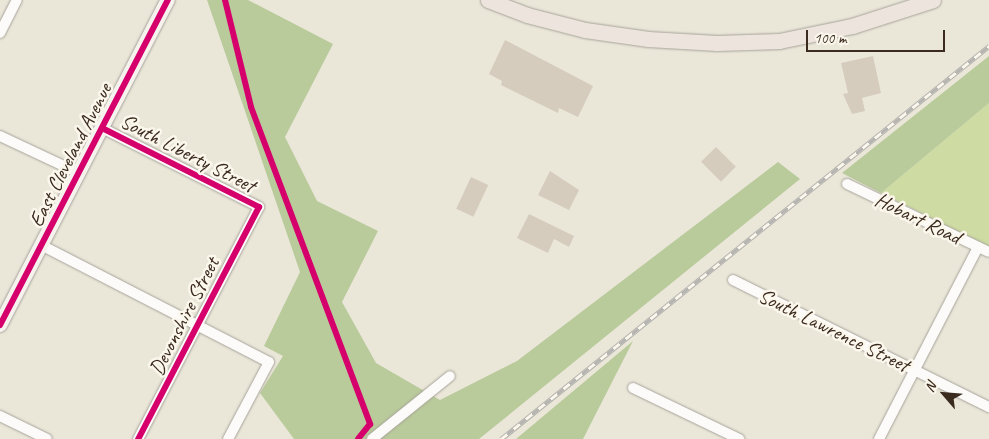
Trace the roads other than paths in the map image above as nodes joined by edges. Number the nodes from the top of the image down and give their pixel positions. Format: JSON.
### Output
{"nodes":[{"id":1,"x":17,"y":0,"type":"edge"},
{"id":2,"x":168,"y":0,"type":"edge"},
{"id":3,"x":488,"y":0,"type":"edge"},
{"id":4,"x":933,"y":0,"type":"edge"},
{"id":5,"x":0,"y":33,"type":"edge"},
{"id":6,"x":102,"y":128,"type":"junction"},
{"id":7,"x":0,"y":136,"type":"edge"},
{"id":8,"x":79,"y":173,"type":"junction"},
{"id":9,"x":847,"y":184,"type":"dead end"},
{"id":10,"x":259,"y":207,"type":"joint"},
{"id":11,"x":41,"y":245,"type":"junction"},
{"id":12,"x":978,"y":247,"type":"junction"},
{"id":13,"x":989,"y":252,"type":"edge"},
{"id":14,"x":733,"y":280,"type":"dead end"},
{"id":15,"x":198,"y":325,"type":"junction"},
{"id":16,"x":0,"y":326,"type":"edge"},
{"id":17,"x":914,"y":370,"type":"junction"},
{"id":18,"x":450,"y":376,"type":"dead end"},
{"id":19,"x":633,"y":388,"type":"dead end"},
{"id":20,"x":989,"y":407,"type":"edge"},
{"id":21,"x":0,"y":416,"type":"edge"},
{"id":22,"x":47,"y":439,"type":"edge"},
{"id":23,"x":138,"y":439,"type":"edge"},
{"id":24,"x":228,"y":439,"type":"edge"},
{"id":25,"x":372,"y":439,"type":"edge"},
{"id":26,"x":739,"y":439,"type":"edge"},
{"id":27,"x":879,"y":439,"type":"edge"}],
"edges":[{"from":1,"to":5,"type":"street"},
{"from":2,"to":6,"type":"main road","name":"East Cleveland Avenue"},
{"from":3,"to":4,"type":"main road"},
{"from":6,"to":8,"type":"main road","name":"East Cleveland Avenue"},
{"from":6,"to":10,"type":"street","name":"South Liberty Street"},
{"from":7,"to":8,"type":"street"},
{"from":8,"to":11,"type":"main road","name":"East Cleveland Avenue"},
{"from":9,"to":12,"type":"street","name":"Hobart Road"},
{"from":10,"to":15,"type":"street","name":"Devonshire Street"},
{"from":11,"to":15,"type":"street"},
{"from":11,"to":16,"type":"main road","name":"East Cleveland Avenue"},
{"from":12,"to":13,"type":"street","name":"Hobart Road"},
{"from":12,"to":17,"type":"street"},
{"from":14,"to":17,"type":"street","name":"South Lawrence Street"},
{"from":15,"to":23,"type":"street","name":"Devonshire Street"},
{"from":15,"to":24,"type":"street"},
{"from":17,"to":20,"type":"street","name":"South Lawrence Street"},
{"from":17,"to":27,"type":"street"},
{"from":18,"to":25,"type":"street"},
{"from":19,"to":26,"type":"street"},
{"from":21,"to":22,"type":"street"}]}
